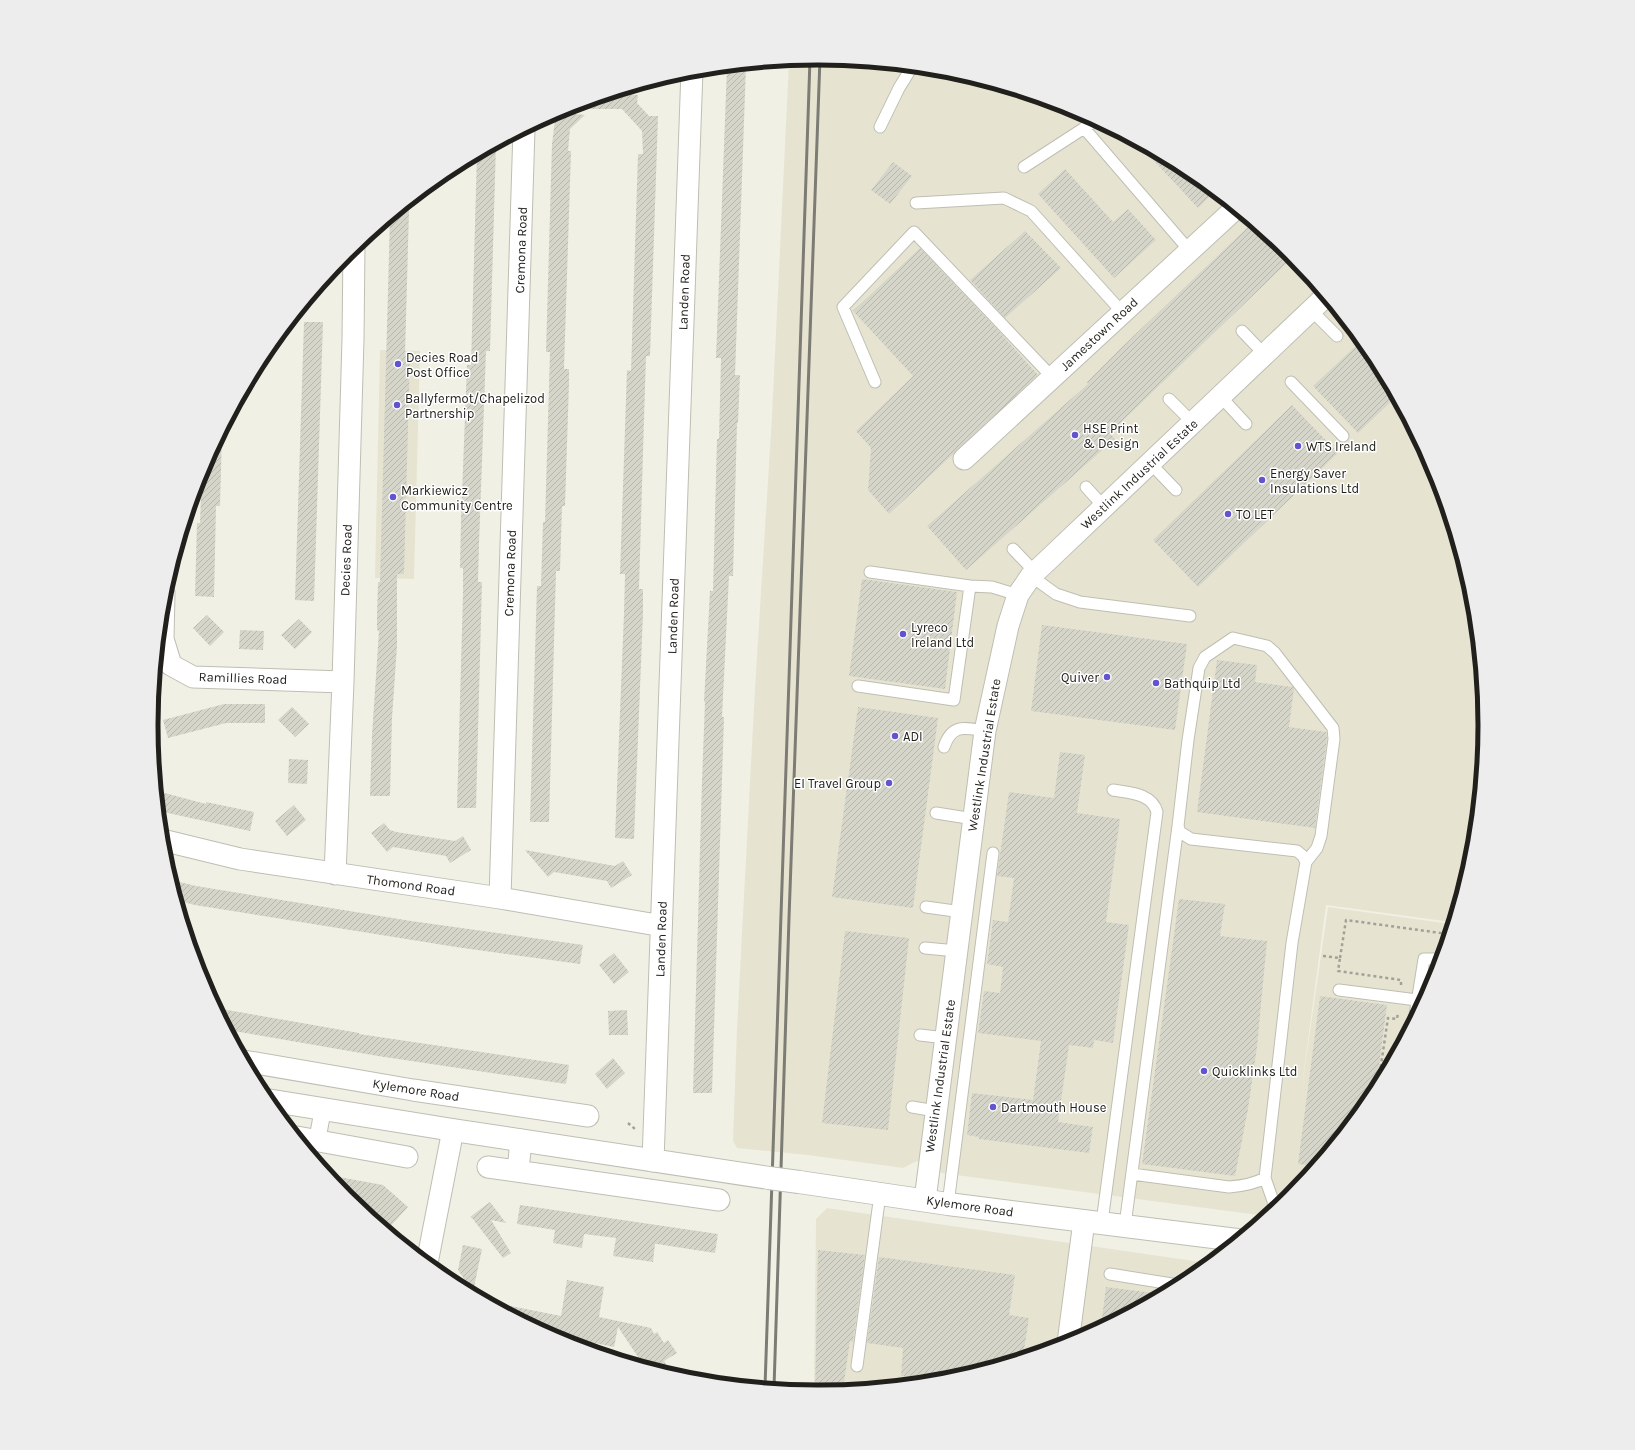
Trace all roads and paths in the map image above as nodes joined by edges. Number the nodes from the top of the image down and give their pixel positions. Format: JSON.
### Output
{"nodes":[{"id":1,"x":909,"y":72,"type":"edge"},
{"id":2,"x":692,"y":78,"type":"edge"},
{"id":3,"x":1090,"y":124,"type":"edge"},
{"id":4,"x":880,"y":126,"type":"dead end"},
{"id":5,"x":1084,"y":128,"type":"junction"},
{"id":6,"x":524,"y":134,"type":"edge"},
{"id":7,"x":1024,"y":167,"type":"dead end"},
{"id":8,"x":916,"y":203,"type":"dead end"},
{"id":9,"x":1232,"y":212,"type":"edge"},
{"id":10,"x":1189,"y":250,"type":"junction"},
{"id":11,"x":354,"y":255,"type":"edge"},
{"id":12,"x":1318,"y":303,"type":"edge"},
{"id":13,"x":1122,"y":312,"type":"junction"},
{"id":14,"x":1242,"y":331,"type":"dead end"},
{"id":15,"x":1337,"y":336,"type":"dead end"},
{"id":16,"x":1264,"y":354,"type":"junction"},
{"id":17,"x":1053,"y":378,"type":"junction"},
{"id":18,"x":875,"y":382,"type":"dead end"},
{"id":19,"x":1291,"y":382,"type":"dead end"},
{"id":20,"x":1221,"y":396,"type":"junction"},
{"id":21,"x":1169,"y":399,"type":"dead end"},
{"id":22,"x":1193,"y":423,"type":"junction"},
{"id":23,"x":1246,"y":424,"type":"dead end"},
{"id":24,"x":1343,"y":436,"type":"dead end"},
{"id":25,"x":964,"y":459,"type":"dead end"},
{"id":26,"x":1150,"y":463,"type":"junction"},
{"id":27,"x":1086,"y":487,"type":"dead end"},
{"id":28,"x":1176,"y":490,"type":"dead end"},
{"id":29,"x":1104,"y":507,"type":"junction"},
{"id":30,"x":1013,"y":549,"type":"dead end"},
{"id":31,"x":870,"y":572,"type":"dead end"},
{"id":32,"x":1033,"y":574,"type":"junction"},
{"id":33,"x":970,"y":586,"type":"junction"},
{"id":34,"x":1018,"y":594,"type":"junction"},
{"id":35,"x":1190,"y":616,"type":"dead end"},
{"id":36,"x":163,"y":639,"type":"edge"},
{"id":37,"x":343,"y":682,"type":"junction"},
{"id":38,"x":858,"y":686,"type":"dead end"},
{"id":39,"x":985,"y":731,"type":"junction"},
{"id":40,"x":944,"y":747,"type":"dead end"},
{"id":41,"x":1113,"y":790,"type":"dead end"},
{"id":42,"x":936,"y":813,"type":"dead end"},
{"id":43,"x":974,"y":818,"type":"junction"},
{"id":44,"x":1178,"y":826,"type":"junction"},
{"id":45,"x":168,"y":841,"type":"edge"},
{"id":46,"x":993,"y":853,"type":"dead end"},
{"id":47,"x":1306,"y":862,"type":"junction"},
{"id":48,"x":335,"y":874,"type":"junction"},
{"id":49,"x":500,"y":898,"type":"junction"},
{"id":50,"x":926,"y":907,"type":"dead end"},
{"id":51,"x":962,"y":912,"type":"junction"},
{"id":52,"x":661,"y":925,"type":"junction"},
{"id":53,"x":1443,"y":933,"type":"edge"},
{"id":54,"x":925,"y":948,"type":"dead end"},
{"id":55,"x":957,"y":951,"type":"junction"},
{"id":56,"x":1340,"y":958,"type":"dead end"},
{"id":57,"x":1434,"y":960,"type":"edge"},
{"id":58,"x":1339,"y":990,"type":"dead end"},
{"id":59,"x":1417,"y":1000,"type":"joint"},
{"id":60,"x":920,"y":1035,"type":"dead end"},
{"id":61,"x":946,"y":1038,"type":"junction"},
{"id":62,"x":250,"y":1062,"type":"edge"},
{"id":63,"x":276,"y":1101,"type":"edge"},
{"id":64,"x":912,"y":1107,"type":"dead end"},
{"id":65,"x":323,"y":1109,"type":"junction"},
{"id":66,"x":936,"y":1110,"type":"junction"},
{"id":67,"x":588,"y":1116,"type":"dead end"},
{"id":68,"x":453,"y":1130,"type":"junction"},
{"id":69,"x":303,"y":1138,"type":"edge"},
{"id":70,"x":521,"y":1140,"type":"junction"},
{"id":71,"x":317,"y":1141,"type":"junction"},
{"id":72,"x":407,"y":1157,"type":"dead end"},
{"id":73,"x":653,"y":1161,"type":"junction"},
{"id":74,"x":488,"y":1167,"type":"dead end"},
{"id":75,"x":703,"y":1168,"type":"junction"},
{"id":76,"x":518,"y":1171,"type":"junction"},
{"id":77,"x":1132,"y":1174,"type":"junction"},
{"id":78,"x":1266,"y":1178,"type":"junction"},
{"id":79,"x":880,"y":1194,"type":"junction"},
{"id":80,"x":925,"y":1200,"type":"junction"},
{"id":81,"x":1273,"y":1202,"type":"edge"},
{"id":82,"x":948,"y":1204,"type":"junction"},
{"id":83,"x":1093,"y":1222,"type":"junction"},
{"id":84,"x":1125,"y":1225,"type":"junction"},
{"id":85,"x":1231,"y":1239,"type":"edge"},
{"id":86,"x":428,"y":1258,"type":"edge"},
{"id":87,"x":1110,"y":1274,"type":"dead end"},
{"id":88,"x":1169,"y":1283,"type":"edge"},
{"id":89,"x":1070,"y":1335,"type":"edge"},
{"id":90,"x":857,"y":1366,"type":"dead end"}],
"edges":[{"from":1,"to":4,"type":"lane"},
{"from":2,"to":52,"type":"street","name":"Landen Road"},
{"from":3,"to":5,"type":"lane"},
{"from":5,"to":7,"type":"lane"},
{"from":5,"to":10,"type":"lane"},
{"from":6,"to":49,"type":"street","name":"Cremona Road"},
{"from":8,"to":13,"type":"lane"},
{"from":9,"to":10,"type":"street","name":"Jamestown Road"},
{"from":10,"to":13,"type":"street","name":"Jamestown Road"},
{"from":11,"to":37,"type":"street","name":"Decies Road"},
{"from":12,"to":15,"type":"lane"},
{"from":12,"to":16,"type":"street","name":"Westlink Industrial Estate"},
{"from":13,"to":17,"type":"street","name":"Jamestown Road"},
{"from":14,"to":16,"type":"lane"},
{"from":16,"to":20,"type":"street","name":"Westlink Industrial Estate"},
{"from":17,"to":18,"type":"lane"},
{"from":17,"to":25,"type":"street","name":"Jamestown Road"},
{"from":19,"to":24,"type":"lane"},
{"from":20,"to":22,"type":"street","name":"Westlink Industrial Estate"},
{"from":20,"to":23,"type":"lane"},
{"from":21,"to":22,"type":"lane"},
{"from":22,"to":26,"type":"street","name":"Westlink Industrial Estate"},
{"from":26,"to":28,"type":"lane"},
{"from":26,"to":29,"type":"street","name":"Westlink Industrial Estate"},
{"from":27,"to":29,"type":"lane"},
{"from":29,"to":32,"type":"street","name":"Westlink Industrial Estate"},
{"from":30,"to":32,"type":"lane"},
{"from":31,"to":33,"type":"lane"},
{"from":32,"to":34,"type":"street","name":"Westlink Industrial Estate"},
{"from":32,"to":35,"type":"lane"},
{"from":33,"to":34,"type":"lane"},
{"from":33,"to":38,"type":"lane"},
{"from":34,"to":39,"type":"street","name":"Westlink Industrial Estate"},
{"from":36,"to":37,"type":"street","name":"Ramillies Road"},
{"from":37,"to":48,"type":"street","name":"Decies Road"},
{"from":39,"to":40,"type":"lane"},
{"from":39,"to":43,"type":"street","name":"Westlink Industrial Estate"},
{"from":41,"to":83,"type":"lane"},
{"from":42,"to":43,"type":"lane"},
{"from":43,"to":51,"type":"street","name":"Westlink Industrial Estate"},
{"from":44,"to":47,"type":"lane"},
{"from":44,"to":47,"type":"lane"},
{"from":44,"to":77,"type":"lane"},
{"from":45,"to":48,"type":"street","name":"Thomond Road"},
{"from":46,"to":82,"type":"lane"},
{"from":47,"to":78,"type":"lane"},
{"from":48,"to":49,"type":"street","name":"Thomond Road"},
{"from":49,"to":52,"type":"street","name":"Thomond Road"},
{"from":50,"to":51,"type":"lane"},
{"from":51,"to":55,"type":"street","name":"Westlink Industrial Estate"},
{"from":52,"to":73,"type":"street","name":"Landen Road"},
{"from":53,"to":56,"type":"path"},
{"from":54,"to":55,"type":"lane"},
{"from":55,"to":61,"type":"street","name":"Westlink Industrial Estate"},
{"from":57,"to":59,"type":"lane"},
{"from":58,"to":59,"type":"lane"},
{"from":60,"to":61,"type":"lane"},
{"from":61,"to":66,"type":"street","name":"Westlink Industrial Estate"},
{"from":62,"to":67,"type":"street","name":"Kylemore Road"},
{"from":63,"to":65,"type":"main road","name":"Kylemore Road"},
{"from":64,"to":66,"type":"lane"},
{"from":65,"to":68,"type":"main road","name":"Kylemore Road"},
{"from":65,"to":71,"type":"street"},
{"from":66,"to":80,"type":"street","name":"Westlink Industrial Estate"},
{"from":68,"to":70,"type":"main road","name":"Kylemore Road"},
{"from":68,"to":86,"type":"street"},
{"from":69,"to":71,"type":"street"},
{"from":70,"to":73,"type":"main road","name":"Kylemore Road"},
{"from":70,"to":76,"type":"street"},
{"from":71,"to":72,"type":"street"},
{"from":73,"to":75,"type":"main road","name":"Kylemore Road"},
{"from":74,"to":76,"type":"street"},
{"from":75,"to":76,"type":"street"},
{"from":75,"to":79,"type":"main road","name":"Kylemore Road","bridge":true},
{"from":77,"to":78,"type":"lane"},
{"from":77,"to":84,"type":"lane"},
{"from":78,"to":81,"type":"lane"},
{"from":79,"to":80,"type":"main road","name":"Kylemore Road"},
{"from":79,"to":90,"type":"lane"},
{"from":80,"to":82,"type":"main road","name":"Kylemore Road"},
{"from":82,"to":83,"type":"main road","name":"Kylemore Road"},
{"from":83,"to":84,"type":"main road","name":"Kylemore Road"},
{"from":83,"to":89,"type":"street"},
{"from":84,"to":85,"type":"main road","name":"Kylemore Road"},
{"from":87,"to":88,"type":"lane"}]}
